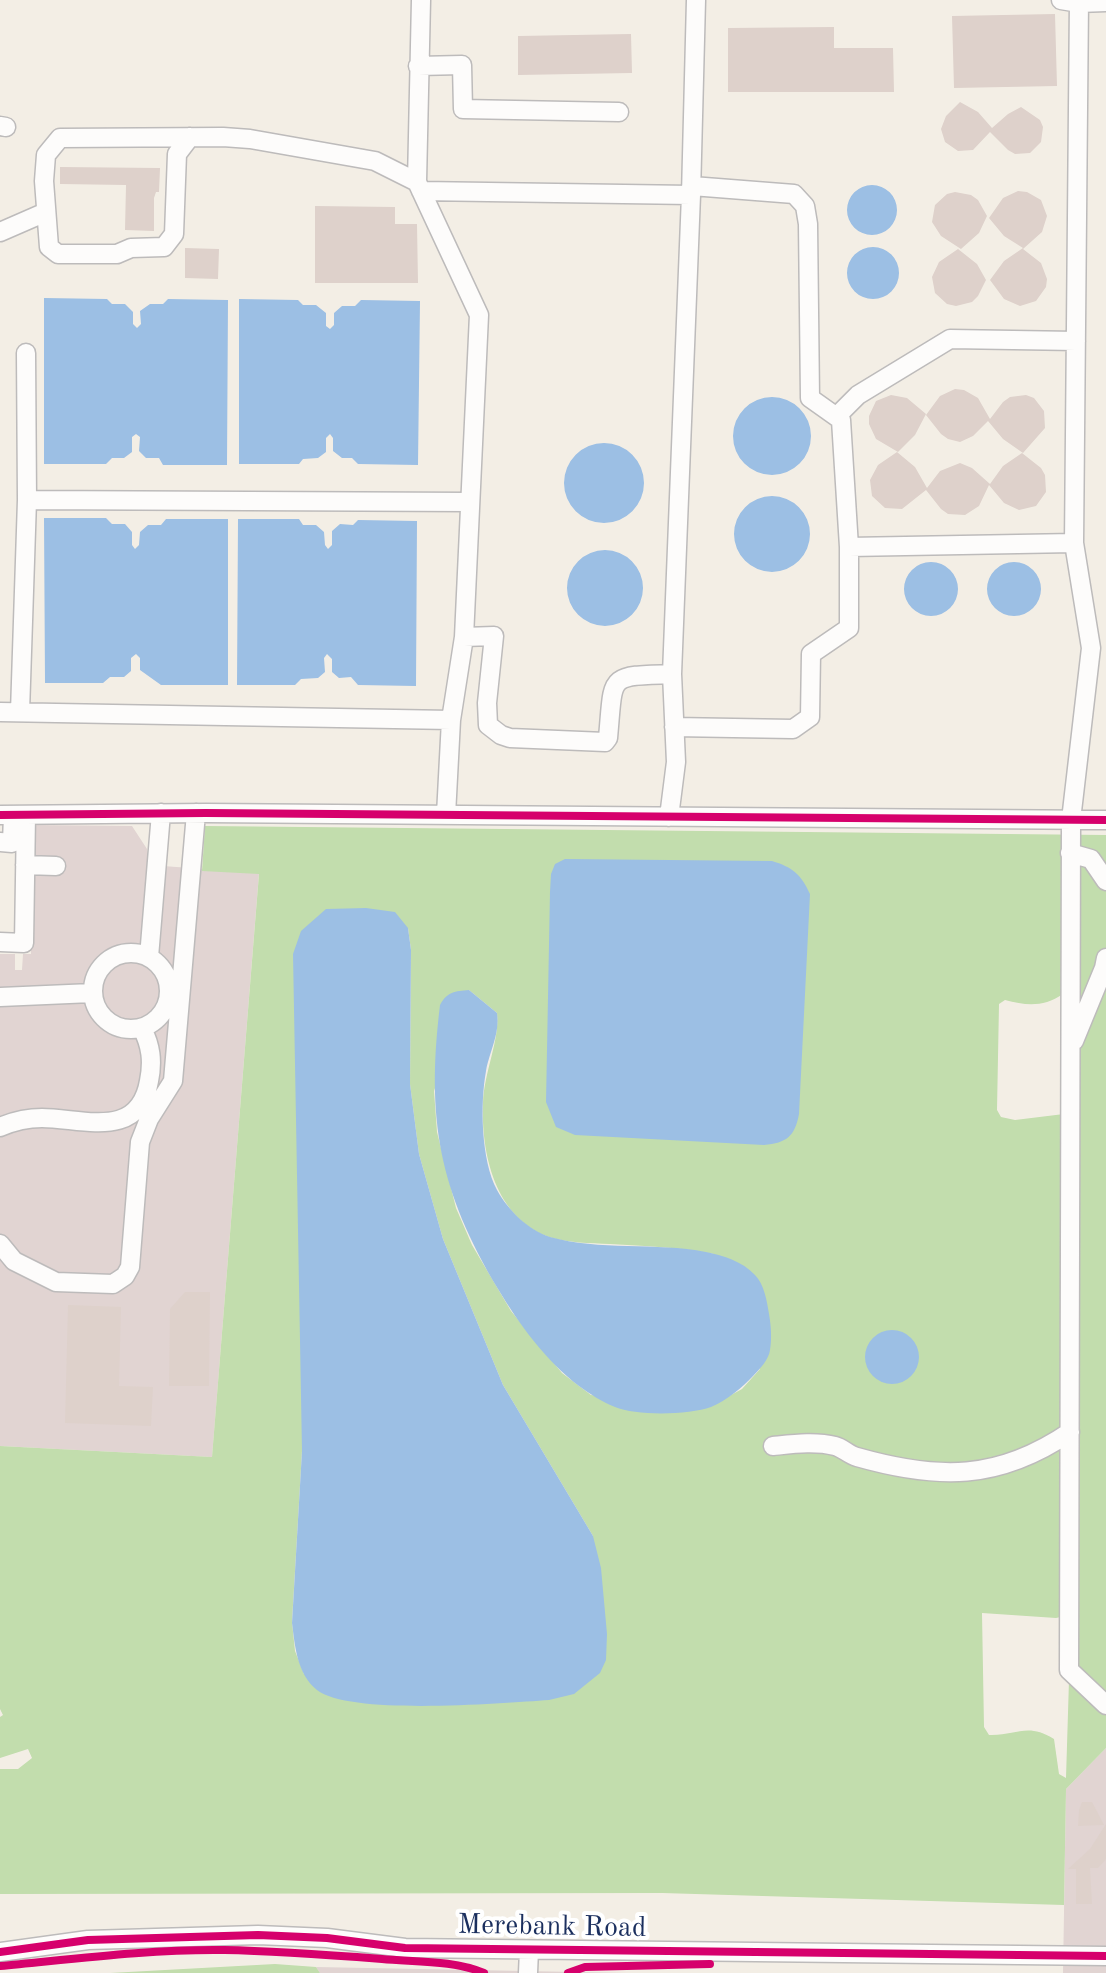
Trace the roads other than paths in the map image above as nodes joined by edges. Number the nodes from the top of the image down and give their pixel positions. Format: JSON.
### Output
{"nodes":[{"id":1,"x":421,"y":0,"type":"edge"},
{"id":2,"x":696,"y":0,"type":"edge"},
{"id":3,"x":1073,"y":1,"type":"edge"},
{"id":4,"x":1106,"y":2,"type":"edge"},
{"id":5,"x":418,"y":66,"type":"junction"},
{"id":6,"x":619,"y":112,"type":"dead end"},
{"id":7,"x":190,"y":137,"type":"junction"},
{"id":8,"x":419,"y":186,"type":"junction"},
{"id":9,"x":692,"y":191,"type":"junction"},
{"id":10,"x":46,"y":212,"type":"junction"},
{"id":11,"x":0,"y":232,"type":"edge"},
{"id":12,"x":1076,"y":341,"type":"junction"},
{"id":13,"x":26,"y":353,"type":"dead end"},
{"id":14,"x":837,"y":416,"type":"junction"},
{"id":15,"x":27,"y":500,"type":"junction"},
{"id":16,"x":470,"y":502,"type":"junction"},
{"id":17,"x":1074,"y":543,"type":"junction"},
{"id":18,"x":849,"y":547,"type":"junction"},
{"id":19,"x":464,"y":637,"type":"junction"},
{"id":20,"x":672,"y":674,"type":"junction"},
{"id":21,"x":0,"y":712,"type":"edge"},
{"id":22,"x":20,"y":712,"type":"junction"},
{"id":23,"x":451,"y":720,"type":"junction"},
{"id":24,"x":674,"y":727,"type":"junction"},
{"id":25,"x":161,"y":813,"type":"junction"},
{"id":26,"x":196,"y":813,"type":"junction"},
{"id":27,"x":13,"y":815,"type":"edge"},
{"id":28,"x":446,"y":815,"type":"junction"},
{"id":29,"x":669,"y":817,"type":"junction"},
{"id":30,"x":1071,"y":820,"type":"junction"},
{"id":31,"x":1106,"y":820,"type":"edge"},
{"id":32,"x":1,"y":845,"type":"edge"},
{"id":33,"x":1070,"y":853,"type":"junction"},
{"id":34,"x":25,"y":865,"type":"junction"},
{"id":35,"x":56,"y":866,"type":"dead end"},
{"id":36,"x":1106,"y":881,"type":"edge"},
{"id":37,"x":0,"y":942,"type":"edge"},
{"id":38,"x":149,"y":957,"type":"junction"},
{"id":39,"x":1106,"y":958,"type":"edge"},
{"id":40,"x":92,"y":993,"type":"junction"},
{"id":41,"x":0,"y":997,"type":"edge"},
{"id":42,"x":175,"y":998,"type":"junction"},
{"id":43,"x":142,"y":1028,"type":"junction"},
{"id":44,"x":1070,"y":1050,"type":"junction"},
{"id":45,"x":0,"y":1127,"type":"edge"},
{"id":46,"x":0,"y":1244,"type":"edge"},
{"id":47,"x":1070,"y":1432,"type":"junction"},
{"id":48,"x":773,"y":1446,"type":"dead end"},
{"id":49,"x":1106,"y":1705,"type":"edge"},
{"id":50,"x":529,"y":1950,"type":"junction"},
{"id":51,"x":0,"y":1952,"type":"edge"},
{"id":52,"x":887,"y":1953,"type":"junction"},
{"id":53,"x":1106,"y":1956,"type":"edge"},
{"id":54,"x":528,"y":1973,"type":"edge"},
{"id":55,"x":884,"y":1973,"type":"edge"}],
"edges":[{"from":1,"to":5,"type":"street"},
{"from":2,"to":9,"type":"street"},
{"from":3,"to":4,"type":"street"},
{"from":3,"to":12,"type":"street"},
{"from":5,"to":6,"type":"street"},
{"from":5,"to":8,"type":"street"},
{"from":7,"to":8,"type":"street"},
{"from":7,"to":10,"type":"street"},
{"from":7,"to":10,"type":"street"},
{"from":8,"to":9,"type":"street"},
{"from":8,"to":16,"type":"street"},
{"from":9,"to":14,"type":"street"},
{"from":9,"to":20,"type":"street"},
{"from":10,"to":11,"type":"street"},
{"from":12,"to":14,"type":"street"},
{"from":12,"to":17,"type":"street"},
{"from":13,"to":15,"type":"street"},
{"from":14,"to":18,"type":"street"},
{"from":15,"to":16,"type":"street"},
{"from":15,"to":22,"type":"street"},
{"from":16,"to":19,"type":"street"},
{"from":17,"to":18,"type":"street"},
{"from":17,"to":30,"type":"street"},
{"from":18,"to":24,"type":"street"},
{"from":19,"to":20,"type":"street"},
{"from":19,"to":23,"type":"street"},
{"from":20,"to":24,"type":"street"},
{"from":21,"to":22,"type":"street"},
{"from":22,"to":23,"type":"street"},
{"from":23,"to":28,"type":"street"},
{"from":24,"to":29,"type":"street"},
{"from":25,"to":26,"type":"street"},
{"from":25,"to":27,"type":"street"},
{"from":25,"to":38,"type":"street"},
{"from":26,"to":28,"type":"street"},
{"from":26,"to":42,"type":"street"},
{"from":27,"to":32,"type":"street"},
{"from":27,"to":34,"type":"street"},
{"from":28,"to":29,"type":"street"},
{"from":29,"to":30,"type":"street"},
{"from":30,"to":31,"type":"street"},
{"from":30,"to":33,"type":"street"},
{"from":33,"to":36,"type":"street"},
{"from":33,"to":44,"type":"street"},
{"from":34,"to":35,"type":"street"},
{"from":34,"to":37,"type":"street"},
{"from":38,"to":40,"type":"street"},
{"from":38,"to":42,"type":"street"},
{"from":39,"to":44,"type":"street"},
{"from":40,"to":41,"type":"street"},
{"from":40,"to":43,"type":"street"},
{"from":42,"to":43,"type":"street"},
{"from":42,"to":46,"type":"street"},
{"from":43,"to":45,"type":"street"},
{"from":44,"to":47,"type":"street"},
{"from":47,"to":48,"type":"street"},
{"from":47,"to":49,"type":"street"},
{"from":50,"to":51,"type":"street","name":"Merebank Road"},
{"from":50,"to":52,"type":"street","name":"Merebank Road"},
{"from":50,"to":54,"type":"street"},
{"from":52,"to":53,"type":"street","name":"Merebank Road"},
{"from":52,"to":55,"type":"street"}]}
